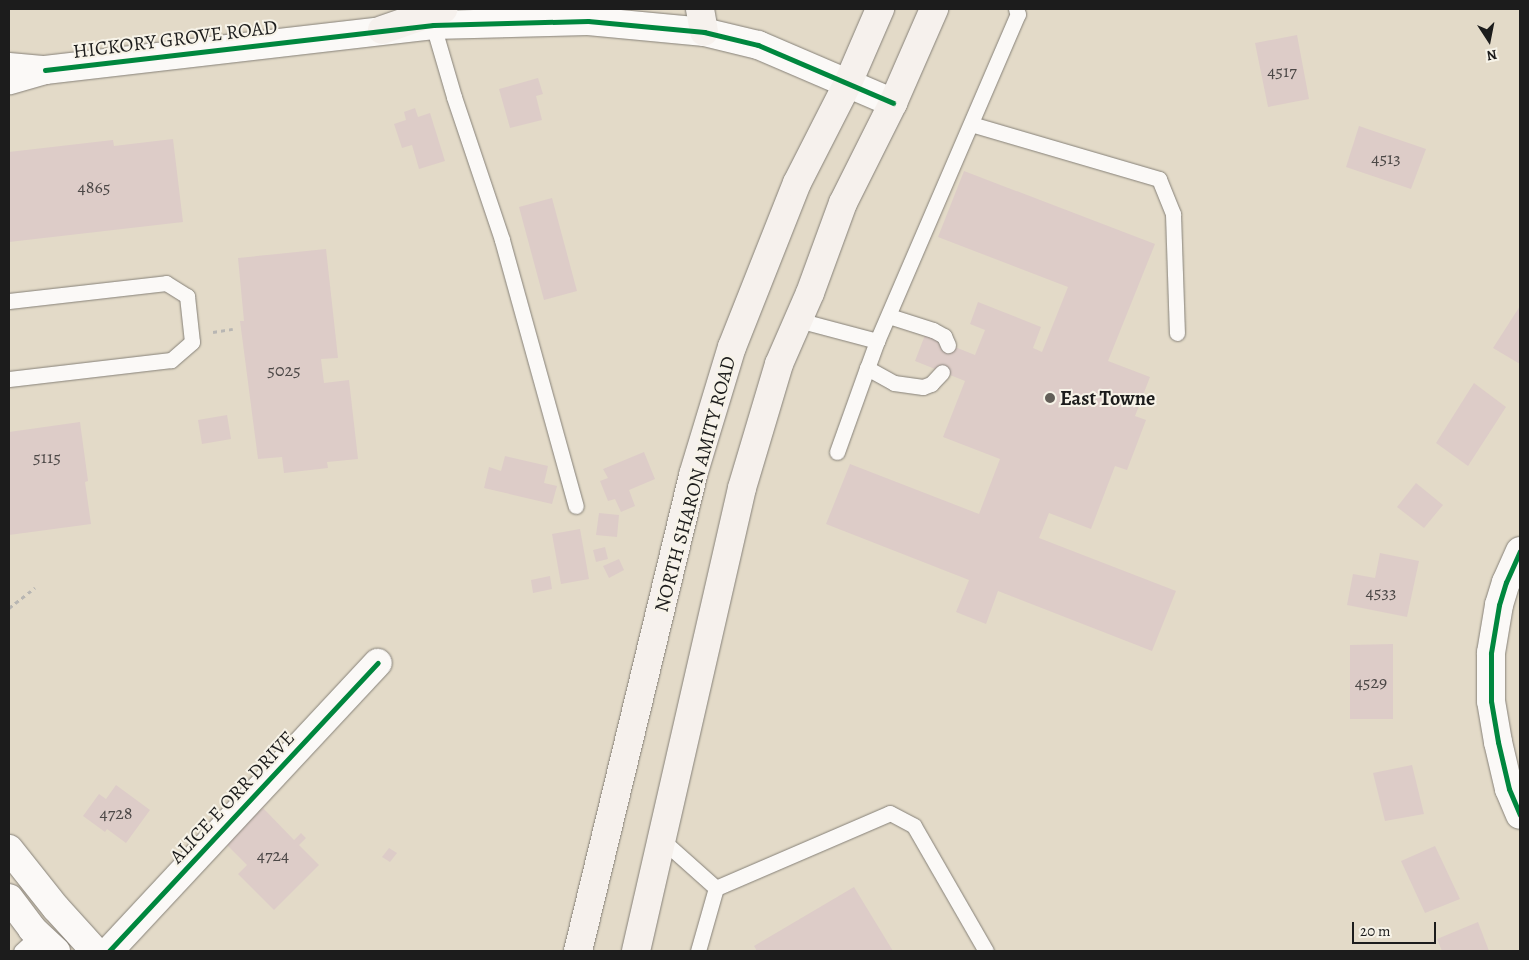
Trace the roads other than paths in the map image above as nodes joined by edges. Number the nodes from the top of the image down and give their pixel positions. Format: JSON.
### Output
{"nodes":[{"id":1,"x":880,"y":9,"type":"edge"},
{"id":2,"x":934,"y":9,"type":"edge"},
{"id":3,"x":1016,"y":9,"type":"edge"},
{"id":4,"x":486,"y":15,"type":"edge"},
{"id":5,"x":438,"y":17,"type":"edge"},
{"id":6,"x":702,"y":20,"type":"edge"},
{"id":7,"x":382,"y":30,"type":"joint"},
{"id":8,"x":9,"y":67,"type":"edge"},
{"id":9,"x":45,"y":70,"type":"junction"},
{"id":10,"x":9,"y":80,"type":"edge"},
{"id":11,"x":848,"y":83,"type":"junction"},
{"id":12,"x":893,"y":103,"type":"junction"},
{"id":13,"x":971,"y":124,"type":"junction"},
{"id":14,"x":9,"y":301,"type":"edge"},
{"id":15,"x":889,"y":316,"type":"junction"},
{"id":16,"x":798,"y":320,"type":"junction"},
{"id":17,"x":1177,"y":333,"type":"dead end"},
{"id":18,"x":877,"y":341,"type":"junction"},
{"id":19,"x":948,"y":345,"type":"dead end"},
{"id":20,"x":867,"y":368,"type":"junction"},
{"id":21,"x":942,"y":372,"type":"dead end"},
{"id":22,"x":9,"y":379,"type":"edge"},
{"id":23,"x":837,"y":452,"type":"dead end"},
{"id":24,"x":576,"y":506,"type":"dead end"},
{"id":25,"x":1520,"y":551,"type":"edge"},
{"id":26,"x":378,"y":663,"type":"dead end"},
{"id":27,"x":1520,"y":815,"type":"edge"},
{"id":28,"x":661,"y":839,"type":"junction"},
{"id":29,"x":9,"y":849,"type":"edge"},
{"id":30,"x":716,"y":888,"type":"junction"},
{"id":31,"x":9,"y":898,"type":"edge"},
{"id":32,"x":38,"y":946,"type":"edge"},
{"id":33,"x":95,"y":951,"type":"edge"},
{"id":34,"x":109,"y":951,"type":"edge"},
{"id":35,"x":578,"y":951,"type":"edge"},
{"id":36,"x":636,"y":951,"type":"edge"},
{"id":37,"x":698,"y":951,"type":"edge"},
{"id":38,"x":986,"y":951,"type":"edge"}],
"edges":[{"from":1,"to":11,"type":"main road","name":"NORTH SHARON AMITY ROAD"},
{"from":2,"to":12,"type":"main road"},
{"from":3,"to":13,"type":"lane"},
{"from":4,"to":5,"type":"street"},
{"from":4,"to":6,"type":"street"},
{"from":5,"to":7,"type":"main road"},
{"from":5,"to":24,"type":"lane"},
{"from":6,"to":11,"type":"street"},
{"from":7,"to":9,"type":"street","name":"HICKORY GROVE ROAD"},
{"from":8,"to":9,"type":"street","name":"HICKORY GROVE ROAD"},
{"from":9,"to":10,"type":"street","name":"HICKORY GROVE ROAD"},
{"from":11,"to":12,"type":"street"},
{"from":11,"to":35,"type":"main road","name":"NORTH SHARON AMITY ROAD"},
{"from":12,"to":16,"type":"main road"},
{"from":13,"to":15,"type":"lane"},
{"from":13,"to":17,"type":"lane"},
{"from":14,"to":22,"type":"lane"},
{"from":15,"to":18,"type":"lane"},
{"from":15,"to":19,"type":"lane"},
{"from":16,"to":18,"type":"lane"},
{"from":16,"to":28,"type":"main road"},
{"from":18,"to":20,"type":"lane"},
{"from":20,"to":21,"type":"lane"},
{"from":20,"to":23,"type":"lane"},
{"from":25,"to":27,"type":"street"},
{"from":26,"to":34,"type":"street","name":"ALICE E ORR DRIVE"},
{"from":28,"to":30,"type":"lane"},
{"from":28,"to":36,"type":"main road"},
{"from":29,"to":33,"type":"street"},
{"from":30,"to":37,"type":"lane"},
{"from":30,"to":38,"type":"lane"},
{"from":31,"to":32,"type":"street"}]}
